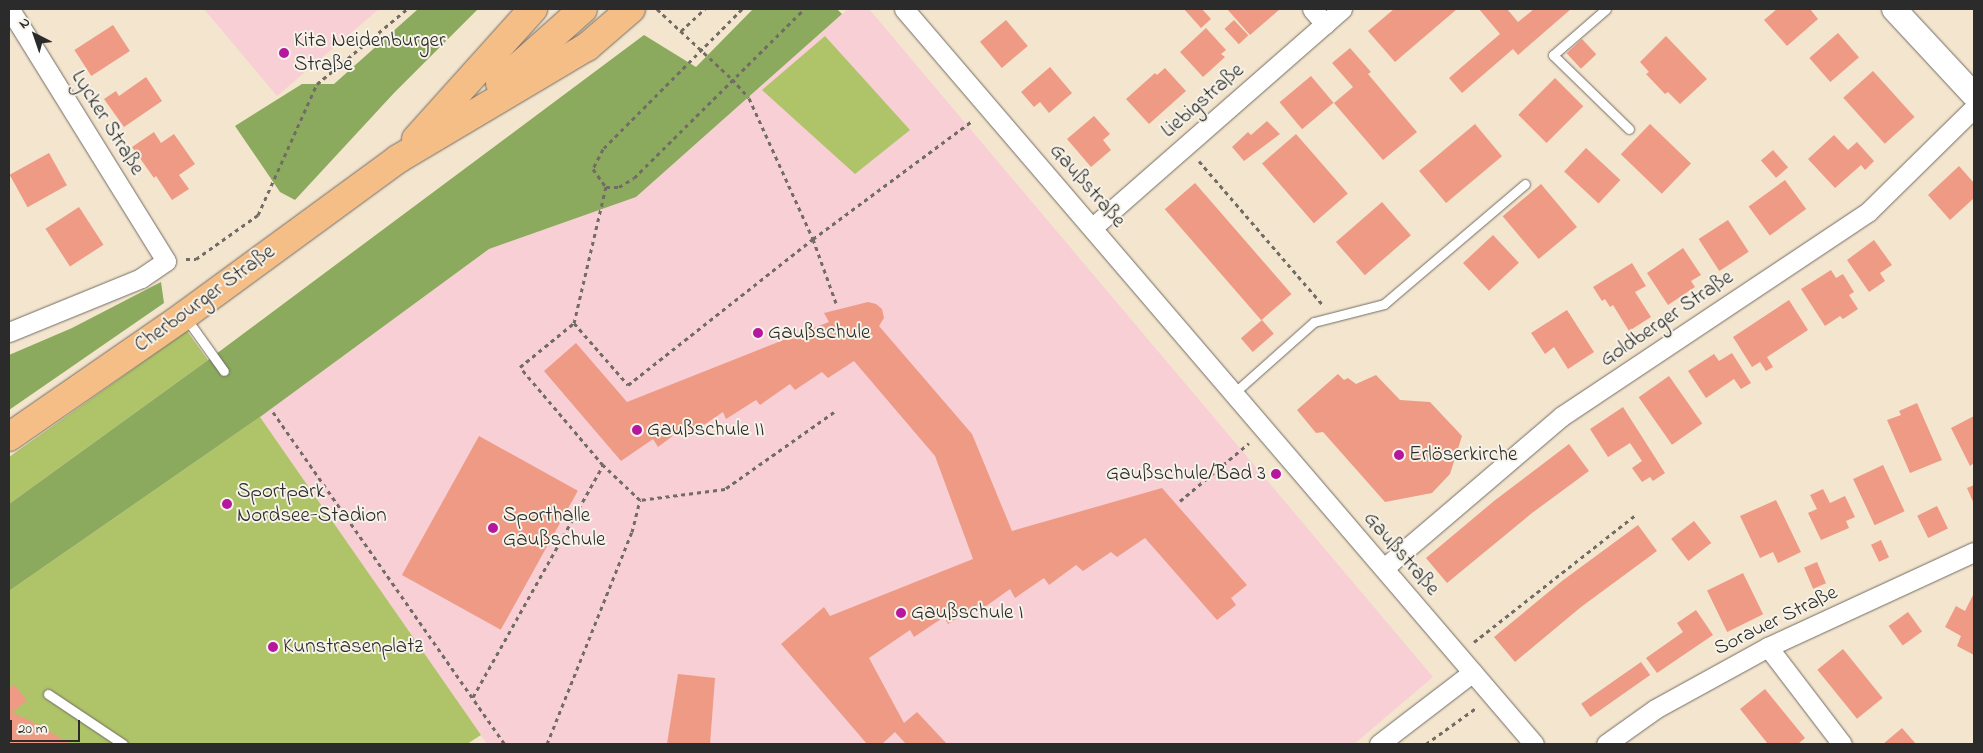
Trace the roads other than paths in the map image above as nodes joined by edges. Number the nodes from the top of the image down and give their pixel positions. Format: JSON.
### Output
{"nodes":[{"id":1,"x":533,"y":9,"type":"edge"},
{"id":2,"x":583,"y":9,"type":"edge"},
{"id":3,"x":632,"y":9,"type":"edge"},
{"id":4,"x":904,"y":9,"type":"edge"},
{"id":5,"x":1312,"y":9,"type":"edge"},
{"id":6,"x":1342,"y":9,"type":"edge"},
{"id":7,"x":1606,"y":9,"type":"edge"},
{"id":8,"x":1894,"y":9,"type":"edge"},
{"id":9,"x":11,"y":12,"type":"edge"},
{"id":10,"x":1325,"y":24,"type":"junction"},
{"id":11,"x":1974,"y":95,"type":"edge"},
{"id":12,"x":1974,"y":108,"type":"edge"},
{"id":13,"x":1629,"y":129,"type":"dead end"},
{"id":14,"x":398,"y":158,"type":"junction"},
{"id":15,"x":1525,"y":184,"type":"dead end"},
{"id":16,"x":1093,"y":227,"type":"junction"},
{"id":17,"x":185,"y":316,"type":"junction"},
{"id":18,"x":9,"y":332,"type":"edge"},
{"id":19,"x":224,"y":371,"type":"dead end"},
{"id":20,"x":1234,"y":392,"type":"junction"},
{"id":21,"x":9,"y":437,"type":"edge"},
{"id":22,"x":1974,"y":552,"type":"edge"},
{"id":23,"x":1384,"y":568,"type":"junction"},
{"id":24,"x":1768,"y":647,"type":"junction"},
{"id":25,"x":1473,"y":672,"type":"junction"},
{"id":26,"x":48,"y":694,"type":"dead end"},
{"id":27,"x":123,"y":744,"type":"edge"},
{"id":28,"x":1379,"y":744,"type":"edge"},
{"id":29,"x":1534,"y":744,"type":"edge"},
{"id":30,"x":1606,"y":744,"type":"edge"},
{"id":31,"x":1842,"y":744,"type":"edge"}],
"edges":[{"from":1,"to":14,"type":"main road","name":"Cherbourger Straße"},
{"from":2,"to":14,"type":"main road"},
{"from":3,"to":14,"type":"main road","name":"Cherbourger Straße"},
{"from":4,"to":16,"type":"street","name":"Gaußstraße"},
{"from":5,"to":10,"type":"street"},
{"from":6,"to":10,"type":"street","name":"Liebigstraße"},
{"from":7,"to":13,"type":"lane"},
{"from":8,"to":11,"type":"street"},
{"from":9,"to":18,"type":"street","name":"Lycker Straße"},
{"from":10,"to":16,"type":"street","name":"Liebigstraße"},
{"from":12,"to":23,"type":"street","name":"Goldberger Straße"},
{"from":14,"to":17,"type":"main road","name":"Cherbourger Straße"},
{"from":15,"to":20,"type":"lane"},
{"from":16,"to":20,"type":"street","name":"Gaußstraße"},
{"from":17,"to":19,"type":"lane"},
{"from":17,"to":21,"type":"main road","name":"Cherbourger Straße"},
{"from":20,"to":23,"type":"street","name":"Gaußstraße"},
{"from":22,"to":24,"type":"street","name":"Sorauer Straße"},
{"from":23,"to":25,"type":"street","name":"Gaußstraße"},
{"from":24,"to":30,"type":"street","name":"Sorauer Straße"},
{"from":24,"to":31,"type":"street"},
{"from":25,"to":28,"type":"street"},
{"from":25,"to":29,"type":"street","name":"Gaußstraße"},
{"from":26,"to":27,"type":"lane"}]}
